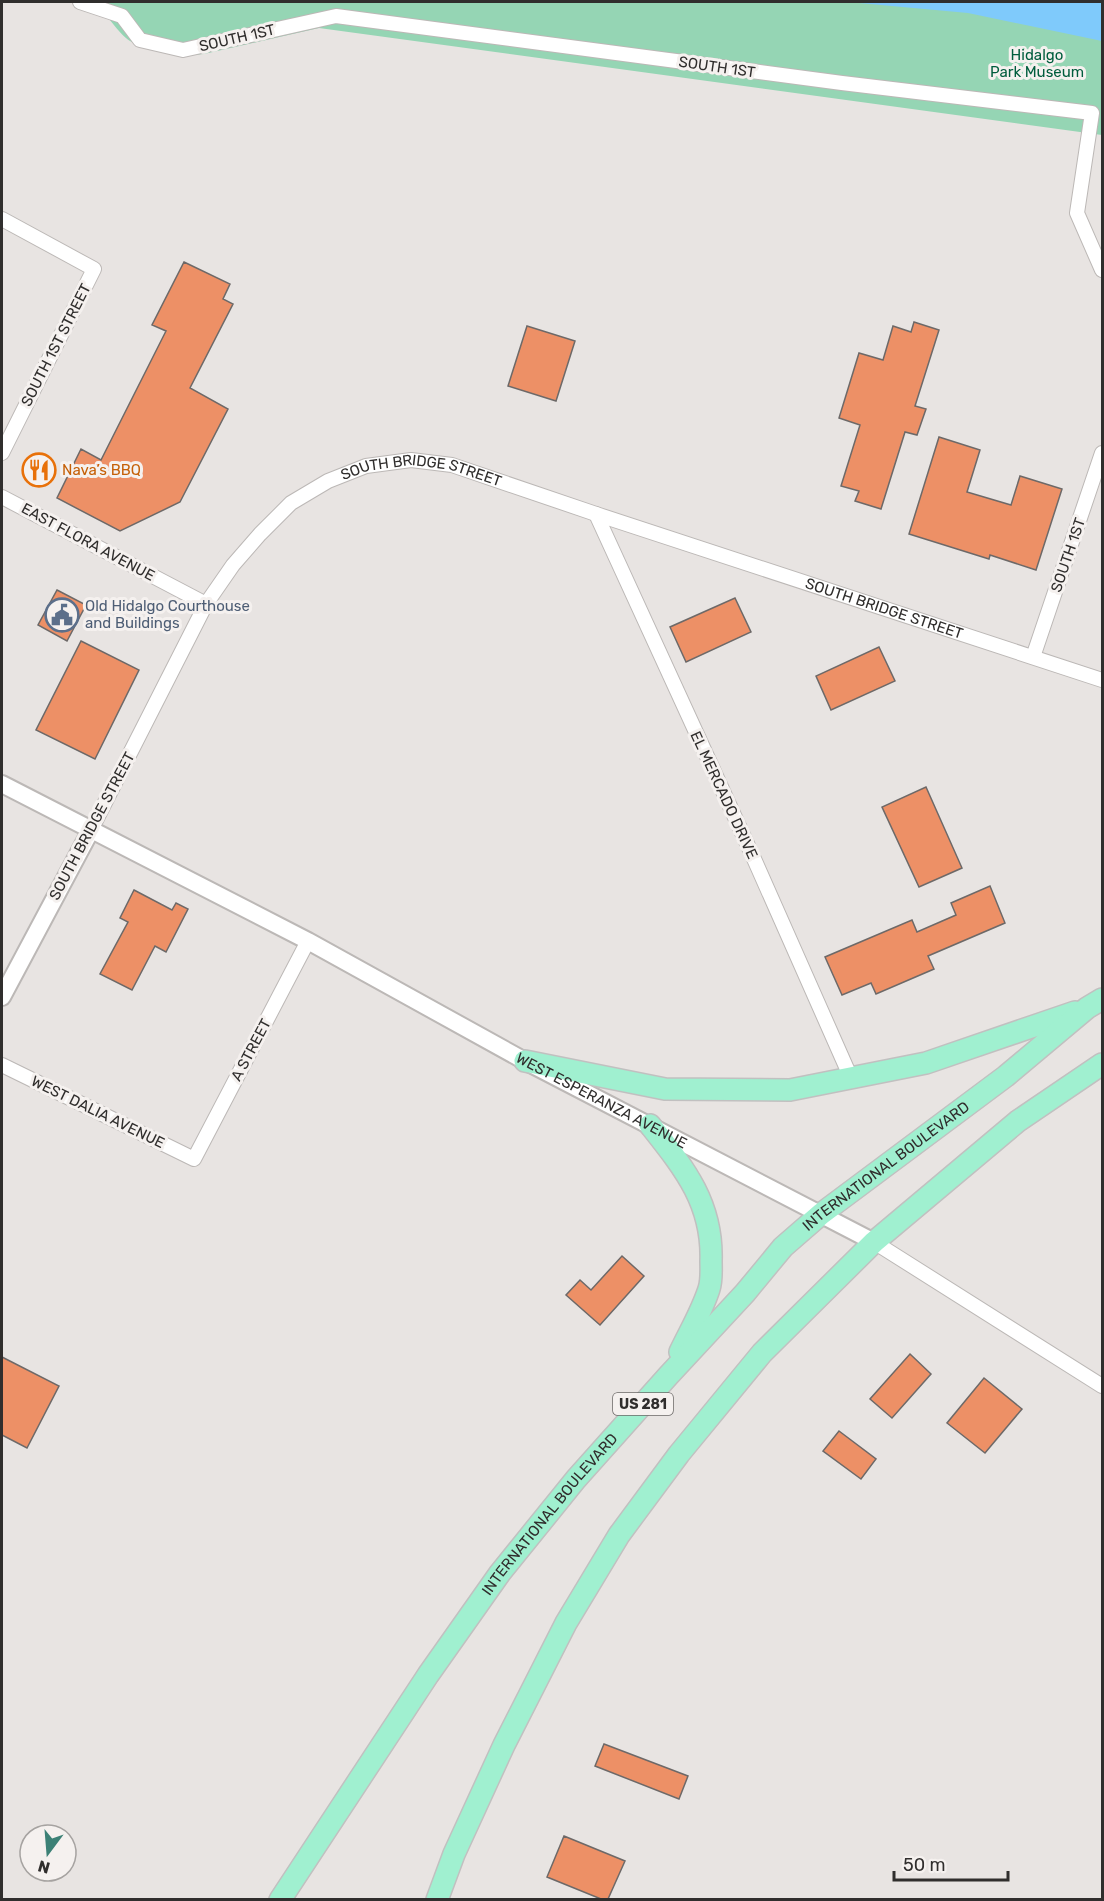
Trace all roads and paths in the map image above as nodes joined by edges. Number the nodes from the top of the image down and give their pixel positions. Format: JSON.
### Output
{"nodes":[{"id":1,"x":80,"y":2,"type":"edge"},
{"id":2,"x":2,"y":219,"type":"edge"},
{"id":3,"x":1102,"y":270,"type":"edge"},
{"id":4,"x":2,"y":453,"type":"edge"},
{"id":5,"x":1102,"y":453,"type":"edge"},
{"id":6,"x":2,"y":497,"type":"edge"},
{"id":7,"x":596,"y":514,"type":"junction"},
{"id":8,"x":206,"y":604,"type":"junction"},
{"id":9,"x":1033,"y":657,"type":"junction"},
{"id":10,"x":1102,"y":680,"type":"edge"},
{"id":11,"x":2,"y":783,"type":"edge"},
{"id":12,"x":91,"y":830,"type":"junction"},
{"id":13,"x":308,"y":941,"type":"junction"},
{"id":14,"x":2,"y":998,"type":"edge"},
{"id":15,"x":1095,"y":1004,"type":"edge"},
{"id":16,"x":525,"y":1061,"type":"junction"},
{"id":17,"x":1102,"y":1064,"type":"edge"},
{"id":18,"x":2,"y":1065,"type":"edge"},
{"id":19,"x":851,"y":1078,"type":"junction"},
{"id":20,"x":650,"y":1125,"type":"junction"},
{"id":21,"x":194,"y":1159,"type":"joint"},
{"id":22,"x":821,"y":1214,"type":"junction"},
{"id":23,"x":874,"y":1242,"type":"junction"},
{"id":24,"x":668,"y":1376,"type":"junction"},
{"id":25,"x":1102,"y":1386,"type":"edge"},
{"id":26,"x":280,"y":1899,"type":"edge"},
{"id":27,"x":437,"y":1899,"type":"edge"}],
"edges":[{"from":1,"to":3,"type":"street","name":"SOUTH 1ST"},
{"from":2,"to":4,"type":"street","name":"SOUTH 1ST STREET"},
{"from":5,"to":9,"type":"street","name":"SOUTH 1ST"},
{"from":6,"to":8,"type":"street","name":"EAST FLORA AVENUE"},
{"from":7,"to":8,"type":"street","name":"SOUTH BRIDGE STREET"},
{"from":7,"to":9,"type":"street","name":"SOUTH BRIDGE STREET"},
{"from":7,"to":19,"type":"street","name":"EL MERCADO DRIVE"},
{"from":8,"to":12,"type":"street","name":"SOUTH BRIDGE STREET"},
{"from":9,"to":10,"type":"street","name":"SOUTH BRIDGE STREET"},
{"from":11,"to":12,"type":"street","name":"WEST ESPERANZA AVENUE"},
{"from":12,"to":13,"type":"street","name":"WEST ESPERANZA AVENUE"},
{"from":12,"to":14,"type":"street","name":"SOUTH BRIDGE STREET"},
{"from":13,"to":16,"type":"street","name":"WEST ESPERANZA AVENUE"},
{"from":13,"to":21,"type":"street","name":"A STREET"},
{"from":15,"to":19,"type":"main road"},
{"from":15,"to":22,"type":"main road","name":"INTERNATIONAL BOULEVARD","number":"US 281"},
{"from":16,"to":19,"type":"main road"},
{"from":16,"to":20,"type":"street","name":"WEST ESPERANZA AVENUE"},
{"from":17,"to":23,"type":"main road"},
{"from":18,"to":21,"type":"street","name":"WEST DALIA AVENUE"},
{"from":20,"to":22,"type":"street","name":"WEST ESPERANZA AVENUE"},
{"from":20,"to":24,"type":"main road"},
{"from":22,"to":23,"type":"street","name":"WEST ESPERANZA AVENUE"},
{"from":22,"to":24,"type":"main road","name":"INTERNATIONAL BOULEVARD","number":"US 281"},
{"from":23,"to":25,"type":"street","name":"WEST ESPERANZA AVENUE"},
{"from":23,"to":27,"type":"main road"},
{"from":24,"to":26,"type":"main road","name":"INTERNATIONAL BOULEVARD","number":"US 281"}]}
